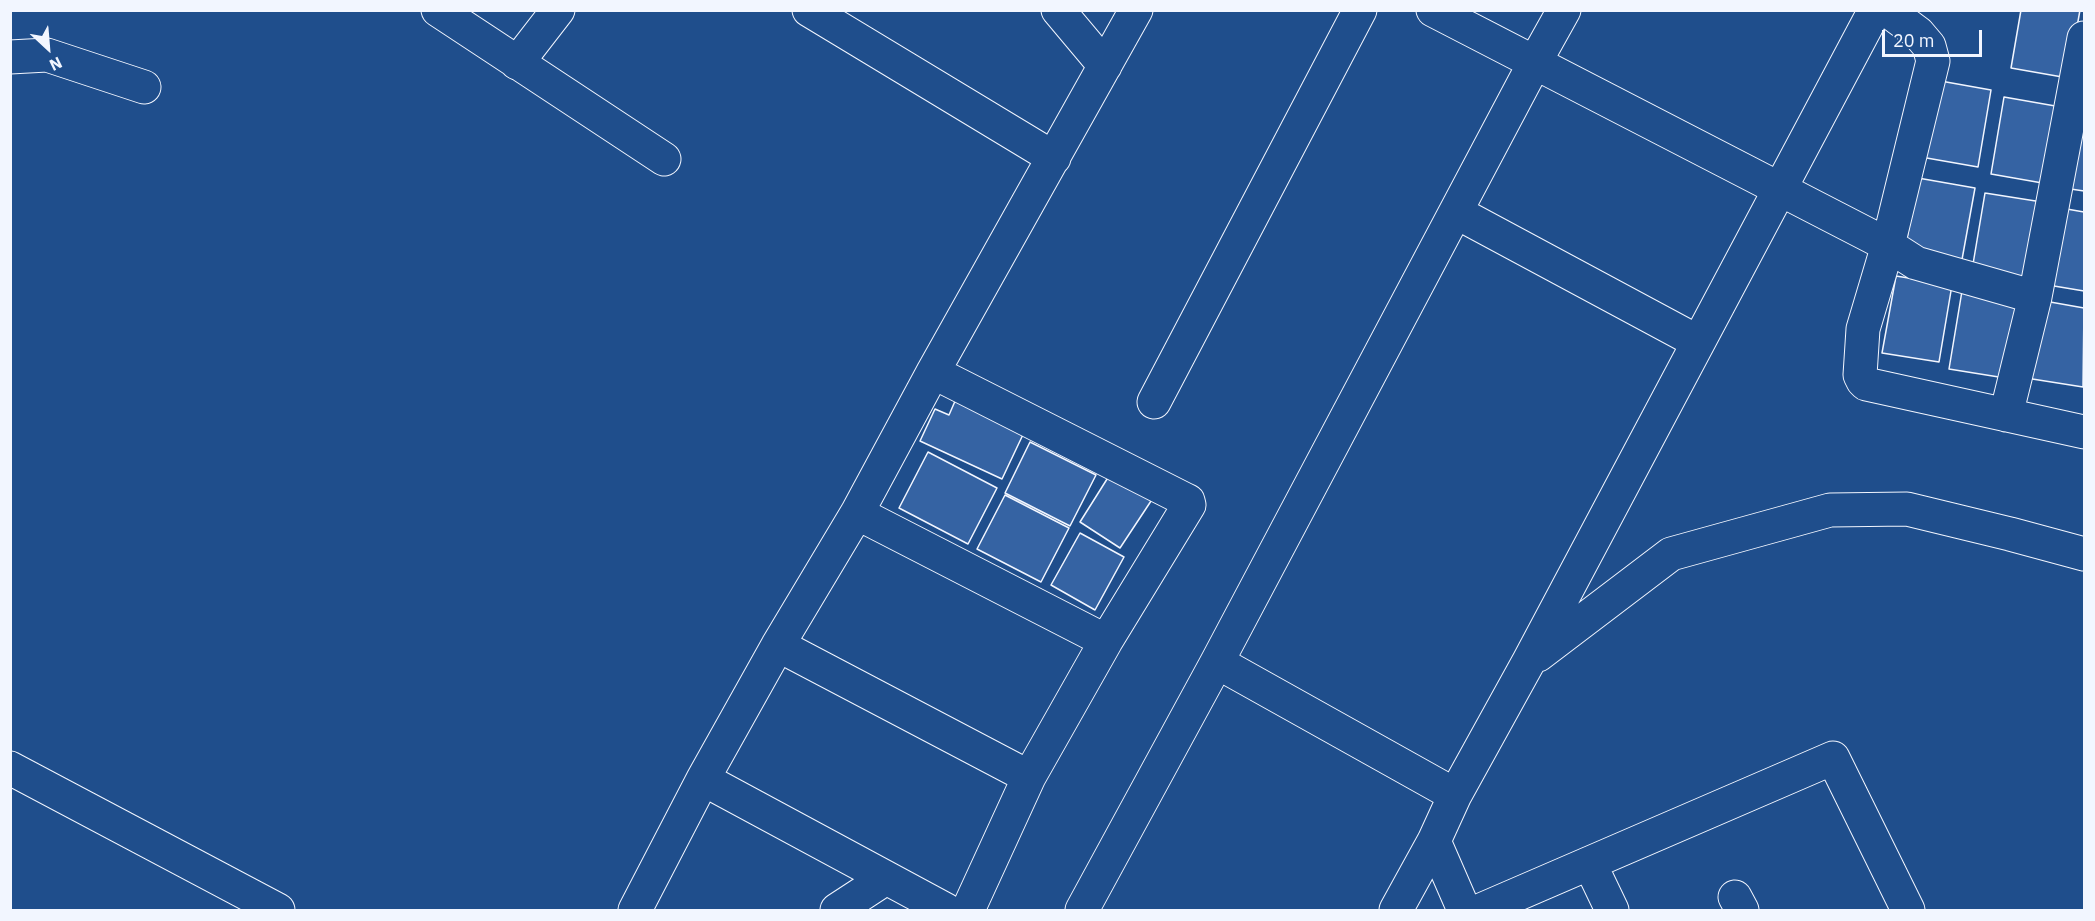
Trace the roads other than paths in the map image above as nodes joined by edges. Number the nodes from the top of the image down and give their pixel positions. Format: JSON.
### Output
{"nodes":[{"id":1,"x":438,"y":10,"type":"edge"},
{"id":2,"x":558,"y":10,"type":"edge"},
{"id":3,"x":809,"y":10,"type":"edge"},
{"id":4,"x":1058,"y":10,"type":"edge"},
{"id":5,"x":1136,"y":10,"type":"edge"},
{"id":6,"x":1360,"y":10,"type":"edge"},
{"id":7,"x":1433,"y":10,"type":"edge"},
{"id":8,"x":1564,"y":10,"type":"edge"},
{"id":9,"x":1875,"y":10,"type":"edge"},
{"id":10,"x":1887,"y":10,"type":"edge"},
{"id":11,"x":2085,"y":38,"type":"edge"},
{"id":12,"x":10,"y":57,"type":"edge"},
{"id":13,"x":1535,"y":62,"type":"junction"},
{"id":14,"x":517,"y":63,"type":"junction"},
{"id":15,"x":1105,"y":66,"type":"junction"},
{"id":16,"x":144,"y":87,"type":"dead end"},
{"id":17,"x":1054,"y":158,"type":"junction"},
{"id":18,"x":664,"y":159,"type":"dead end"},
{"id":19,"x":1779,"y":190,"type":"junction"},
{"id":20,"x":1456,"y":212,"type":"junction"},
{"id":21,"x":1888,"y":245,"type":"junction"},
{"id":22,"x":2035,"y":297,"type":"junction"},
{"id":23,"x":1698,"y":342,"type":"junction"},
{"id":24,"x":933,"y":372,"type":"junction"},
{"id":25,"x":1154,"y":402,"type":"dead end"},
{"id":26,"x":2006,"y":415,"type":"junction"},
{"id":27,"x":2085,"y":432,"type":"edge"},
{"id":28,"x":856,"y":513,"type":"junction"},
{"id":29,"x":2085,"y":554,"type":"edge"},
{"id":30,"x":1107,"y":641,"type":"junction"},
{"id":31,"x":778,"y":645,"type":"junction"},
{"id":32,"x":1529,"y":661,"type":"junction"},
{"id":33,"x":1217,"y":662,"type":"junction"},
{"id":34,"x":10,"y":768,"type":"edge"},
{"id":35,"x":1029,"y":777,"type":"junction"},
{"id":36,"x":703,"y":779,"type":"junction"},
{"id":37,"x":1455,"y":795,"type":"junction"},
{"id":38,"x":1434,"y":841,"type":"junction"},
{"id":39,"x":1590,"y":864,"type":"junction"},
{"id":40,"x":886,"y":878,"type":"junction"},
{"id":41,"x":278,"y":910,"type":"edge"},
{"id":42,"x":634,"y":910,"type":"edge"},
{"id":43,"x":837,"y":910,"type":"edge"},
{"id":44,"x":946,"y":910,"type":"edge"},
{"id":45,"x":968,"y":910,"type":"edge"},
{"id":46,"x":1082,"y":910,"type":"edge"},
{"id":47,"x":1396,"y":910,"type":"edge"},
{"id":48,"x":1464,"y":910,"type":"edge"},
{"id":49,"x":1481,"y":910,"type":"edge"},
{"id":50,"x":1612,"y":910,"type":"edge"},
{"id":51,"x":1908,"y":910,"type":"edge"}],
"edges":[{"from":1,"to":14,"type":"street"},
{"from":2,"to":14,"type":"street"},
{"from":3,"to":17,"type":"street"},
{"from":4,"to":15,"type":"street"},
{"from":5,"to":15,"type":"street"},
{"from":6,"to":25,"type":"street"},
{"from":7,"to":13,"type":"street"},
{"from":8,"to":13,"type":"street"},
{"from":9,"to":19,"type":"street"},
{"from":10,"to":21,"type":"street"},
{"from":11,"to":22,"type":"street"},
{"from":12,"to":16,"type":"street"},
{"from":13,"to":19,"type":"street"},
{"from":13,"to":20,"type":"street"},
{"from":14,"to":18,"type":"street"},
{"from":15,"to":17,"type":"street"},
{"from":17,"to":24,"type":"street"},
{"from":19,"to":21,"type":"street"},
{"from":19,"to":23,"type":"street"},
{"from":20,"to":23,"type":"street"},
{"from":20,"to":33,"type":"street"},
{"from":21,"to":22,"type":"street"},
{"from":21,"to":26,"type":"street"},
{"from":22,"to":26,"type":"street"},
{"from":23,"to":32,"type":"street"},
{"from":24,"to":28,"type":"street"},
{"from":24,"to":30,"type":"street"},
{"from":26,"to":27,"type":"street"},
{"from":28,"to":30,"type":"street"},
{"from":28,"to":31,"type":"street"},
{"from":29,"to":32,"type":"street"},
{"from":30,"to":35,"type":"street"},
{"from":31,"to":35,"type":"street"},
{"from":31,"to":36,"type":"street"},
{"from":32,"to":37,"type":"street"},
{"from":33,"to":37,"type":"street"},
{"from":33,"to":46,"type":"street"},
{"from":34,"to":41,"type":"street"},
{"from":35,"to":45,"type":"street"},
{"from":36,"to":40,"type":"street"},
{"from":36,"to":42,"type":"street"},
{"from":37,"to":38,"type":"street"},
{"from":38,"to":47,"type":"street"},
{"from":38,"to":48,"type":"street"},
{"from":39,"to":49,"type":"street"},
{"from":39,"to":50,"type":"street"},
{"from":39,"to":51,"type":"street"},
{"from":40,"to":43,"type":"street"},
{"from":40,"to":44,"type":"street"}]}
